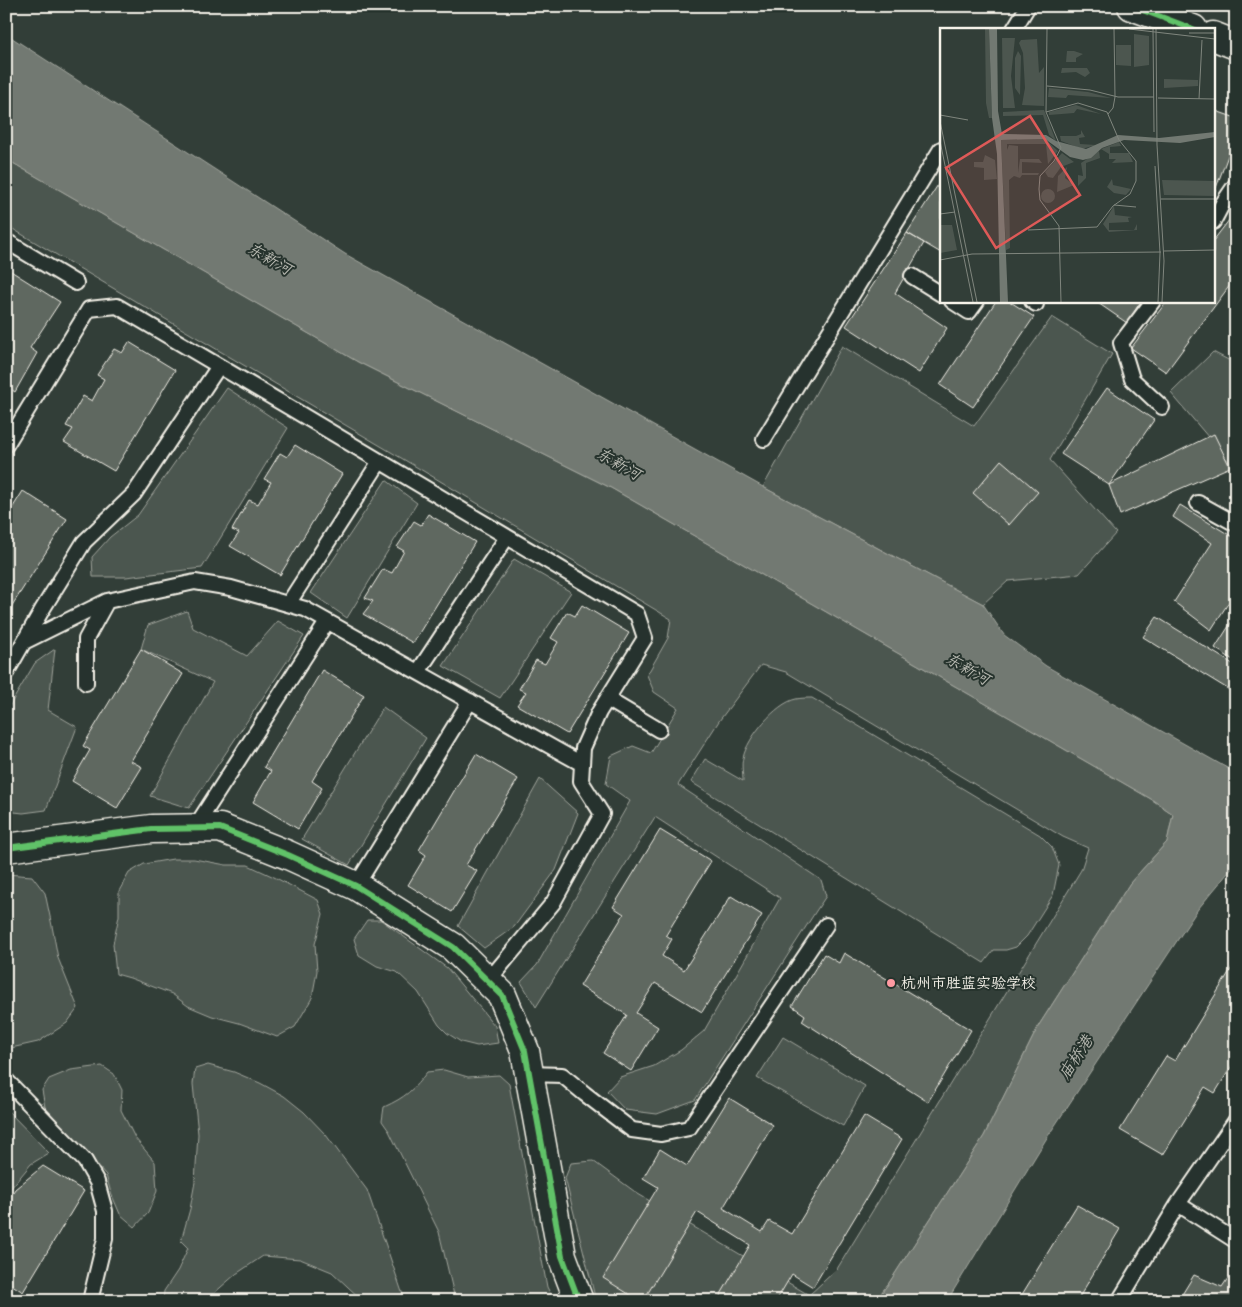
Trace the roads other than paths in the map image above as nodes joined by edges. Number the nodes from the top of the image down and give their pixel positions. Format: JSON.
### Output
{"nodes":[{"id":1,"x":1132,"y":6,"type":"edge"},
{"id":2,"x":1025,"y":17,"type":"edge"},
{"id":3,"x":1015,"y":28,"type":"edge"},
{"id":4,"x":1190,"y":28,"type":"edge"},
{"id":5,"x":1214,"y":36,"type":"edge"},
{"id":6,"x":1236,"y":45,"type":"edge"},
{"id":7,"x":940,"y":151,"type":"edge"},
{"id":8,"x":1236,"y":184,"type":"edge"},
{"id":9,"x":1214,"y":220,"type":"edge"},
{"id":10,"x":6,"y":242,"type":"edge"},
{"id":11,"x":912,"y":276,"type":"dead end"},
{"id":12,"x":76,"y":283,"type":"dead end"},
{"id":13,"x":940,"y":293,"type":"edge"},
{"id":14,"x":954,"y":302,"type":"edge"},
{"id":15,"x":975,"y":302,"type":"edge"},
{"id":16,"x":1152,"y":302,"type":"edge"},
{"id":17,"x":219,"y":366,"type":"junction"},
{"id":18,"x":1162,"y":407,"type":"dead end"},
{"id":19,"x":764,"y":439,"type":"dead end"},
{"id":20,"x":6,"y":445,"type":"edge"},
{"id":21,"x":380,"y":461,"type":"junction"},
{"id":22,"x":1198,"y":502,"type":"dead end"},
{"id":23,"x":1233,"y":517,"type":"edge"},
{"id":24,"x":507,"y":537,"type":"junction"},
{"id":25,"x":107,"y":601,"type":"junction"},
{"id":26,"x":288,"y":604,"type":"junction"},
{"id":27,"x":328,"y":622,"type":"junction"},
{"id":28,"x":24,"y":642,"type":"junction"},
{"id":29,"x":418,"y":672,"type":"junction"},
{"id":30,"x":6,"y":673,"type":"edge"},
{"id":31,"x":86,"y":683,"type":"dead end"},
{"id":32,"x":607,"y":699,"type":"junction"},
{"id":33,"x":470,"y":701,"type":"junction"},
{"id":34,"x":659,"y":730,"type":"dead end"},
{"id":35,"x":582,"y":764,"type":"junction"},
{"id":36,"x":194,"y":829,"type":"junction"},
{"id":37,"x":6,"y":848,"type":"edge"},
{"id":38,"x":356,"y":886,"type":"junction"},
{"id":39,"x":826,"y":925,"type":"dead end"},
{"id":40,"x":488,"y":981,"type":"junction"},
{"id":41,"x":529,"y":1074,"type":"junction"},
{"id":42,"x":6,"y":1080,"type":"edge"},
{"id":43,"x":1236,"y":1120,"type":"edge"},
{"id":44,"x":1178,"y":1204,"type":"junction"},
{"id":45,"x":1236,"y":1241,"type":"edge"},
{"id":46,"x":90,"y":1301,"type":"edge"},
{"id":47,"x":579,"y":1301,"type":"edge"},
{"id":48,"x":1119,"y":1301,"type":"edge"}],
"edges":[{"from":1,"to":4,"type":"street"},
{"from":2,"to":3,"type":"lane"},
{"from":5,"to":6,"type":"street"},
{"from":7,"to":19,"type":"lane"},
{"from":8,"to":9,"type":"lane"},
{"from":10,"to":12,"type":"lane"},
{"from":11,"to":13,"type":"lane"},
{"from":14,"to":15,"type":"lane"},
{"from":16,"to":18,"type":"lane"},
{"from":17,"to":20,"type":"lane"},
{"from":17,"to":21,"type":"lane"},
{"from":17,"to":28,"type":"lane"},
{"from":21,"to":24,"type":"lane"},
{"from":21,"to":26,"type":"lane"},
{"from":22,"to":23,"type":"lane"},
{"from":24,"to":29,"type":"lane"},
{"from":24,"to":32,"type":"lane"},
{"from":25,"to":26,"type":"lane"},
{"from":25,"to":28,"type":"lane"},
{"from":25,"to":31,"type":"lane"},
{"from":26,"to":27,"type":"lane"},
{"from":27,"to":29,"type":"lane"},
{"from":27,"to":36,"type":"lane"},
{"from":28,"to":30,"type":"lane"},
{"from":29,"to":33,"type":"lane"},
{"from":32,"to":34,"type":"lane"},
{"from":32,"to":35,"type":"lane"},
{"from":33,"to":35,"type":"lane"},
{"from":33,"to":38,"type":"lane"},
{"from":35,"to":40,"type":"lane"},
{"from":36,"to":37,"type":"street"},
{"from":36,"to":38,"type":"street"},
{"from":38,"to":40,"type":"street"},
{"from":39,"to":41,"type":"lane"},
{"from":40,"to":41,"type":"street"},
{"from":41,"to":47,"type":"street"},
{"from":42,"to":46,"type":"lane"},
{"from":43,"to":44,"type":"lane"},
{"from":44,"to":45,"type":"lane"},
{"from":44,"to":48,"type":"lane"}]}
